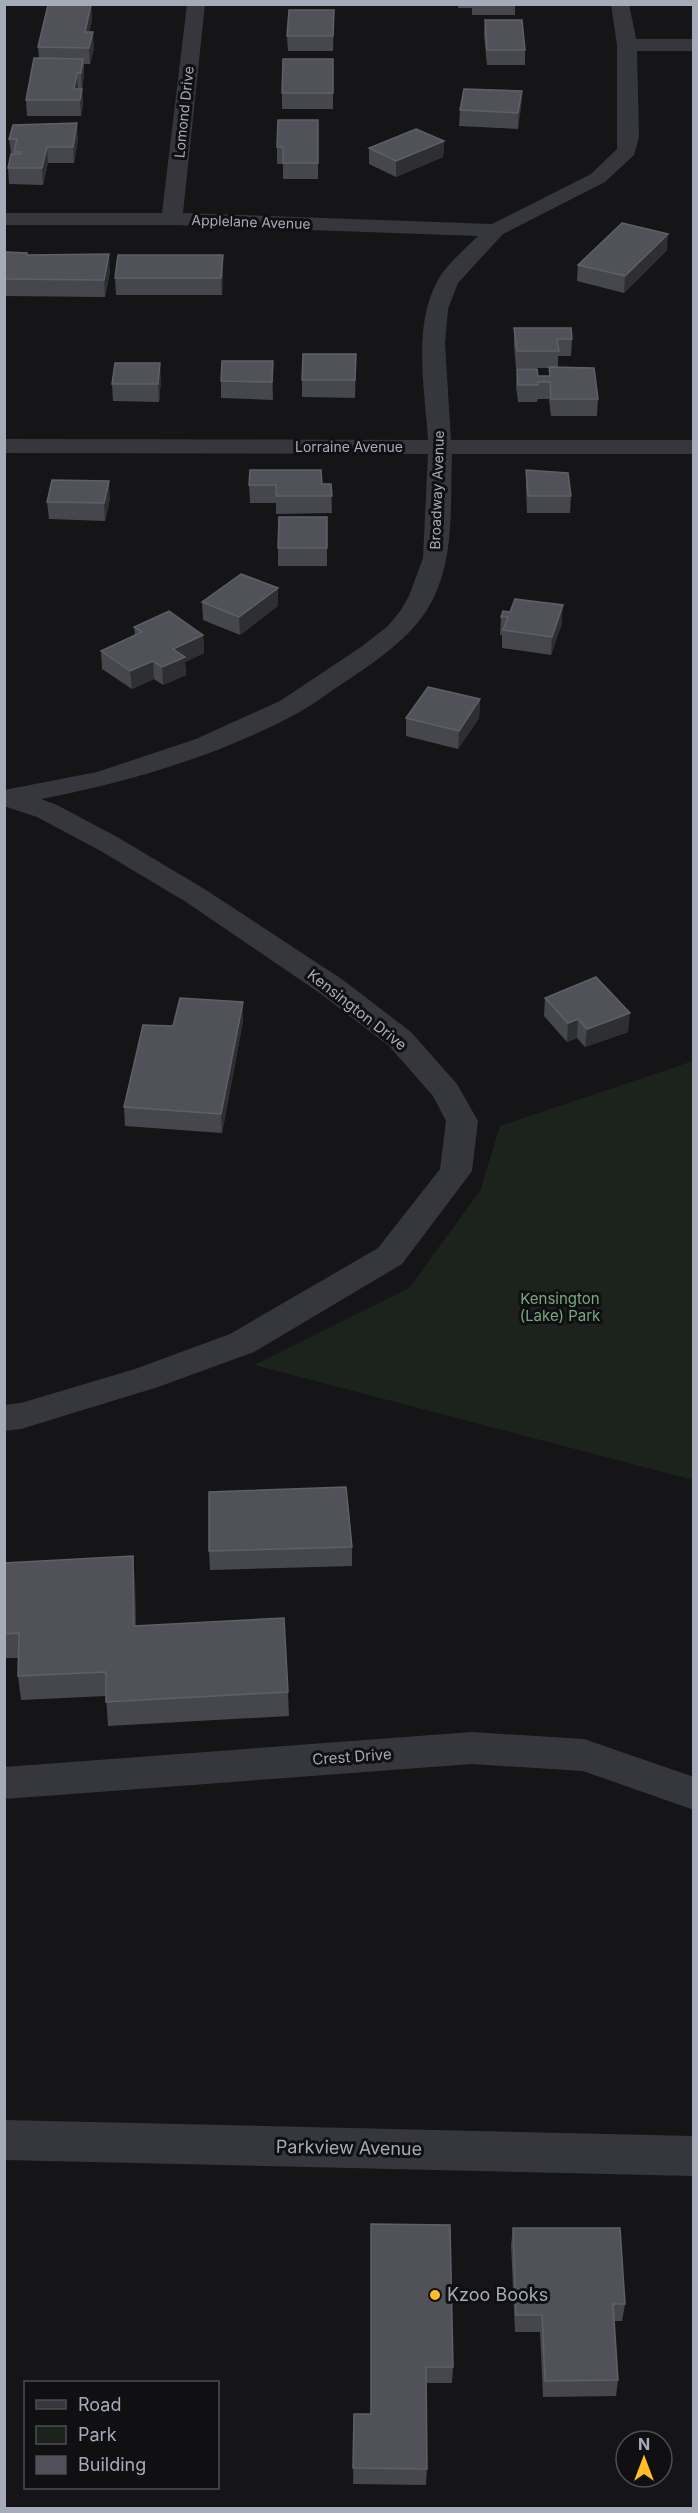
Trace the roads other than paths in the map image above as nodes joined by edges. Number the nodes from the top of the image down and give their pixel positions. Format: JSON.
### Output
{"nodes":[{"id":1,"x":196,"y":4,"type":"edge"},
{"id":2,"x":620,"y":4,"type":"edge"},
{"id":3,"x":627,"y":45,"type":"junction"},
{"id":4,"x":693,"y":45,"type":"edge"},
{"id":5,"x":4,"y":219,"type":"edge"},
{"id":6,"x":172,"y":219,"type":"junction"},
{"id":7,"x":496,"y":230,"type":"junction"},
{"id":8,"x":4,"y":446,"type":"edge"},
{"id":9,"x":440,"y":447,"type":"junction"},
{"id":10,"x":693,"y":447,"type":"edge"},
{"id":11,"x":6,"y":797,"type":"edge"},
{"id":12,"x":4,"y":1418,"type":"edge"},
{"id":13,"x":4,"y":1784,"type":"edge"},
{"id":14,"x":693,"y":1794,"type":"edge"},
{"id":15,"x":4,"y":2140,"type":"edge"},
{"id":16,"x":693,"y":2156,"type":"edge"}],
"edges":[{"from":1,"to":6,"type":"street","name":"Lomond Drive"},
{"from":2,"to":3,"type":"street","name":"Broadway Avenue"},
{"from":3,"to":4,"type":"street"},
{"from":3,"to":7,"type":"street","name":"Broadway Avenue"},
{"from":5,"to":6,"type":"street","name":"Applelane Avenue"},
{"from":6,"to":7,"type":"street","name":"Applelane Avenue"},
{"from":7,"to":9,"type":"street","name":"Broadway Avenue"},
{"from":8,"to":9,"type":"street","name":"Lorraine Avenue"},
{"from":9,"to":10,"type":"street","name":"Lorraine Avenue"},
{"from":9,"to":11,"type":"street","name":"Broadway Avenue"},
{"from":11,"to":12,"type":"street","name":"Kensington Drive"},
{"from":13,"to":14,"type":"street","name":"Crest Drive"},
{"from":15,"to":16,"type":"street","name":"Parkview Avenue"}]}
